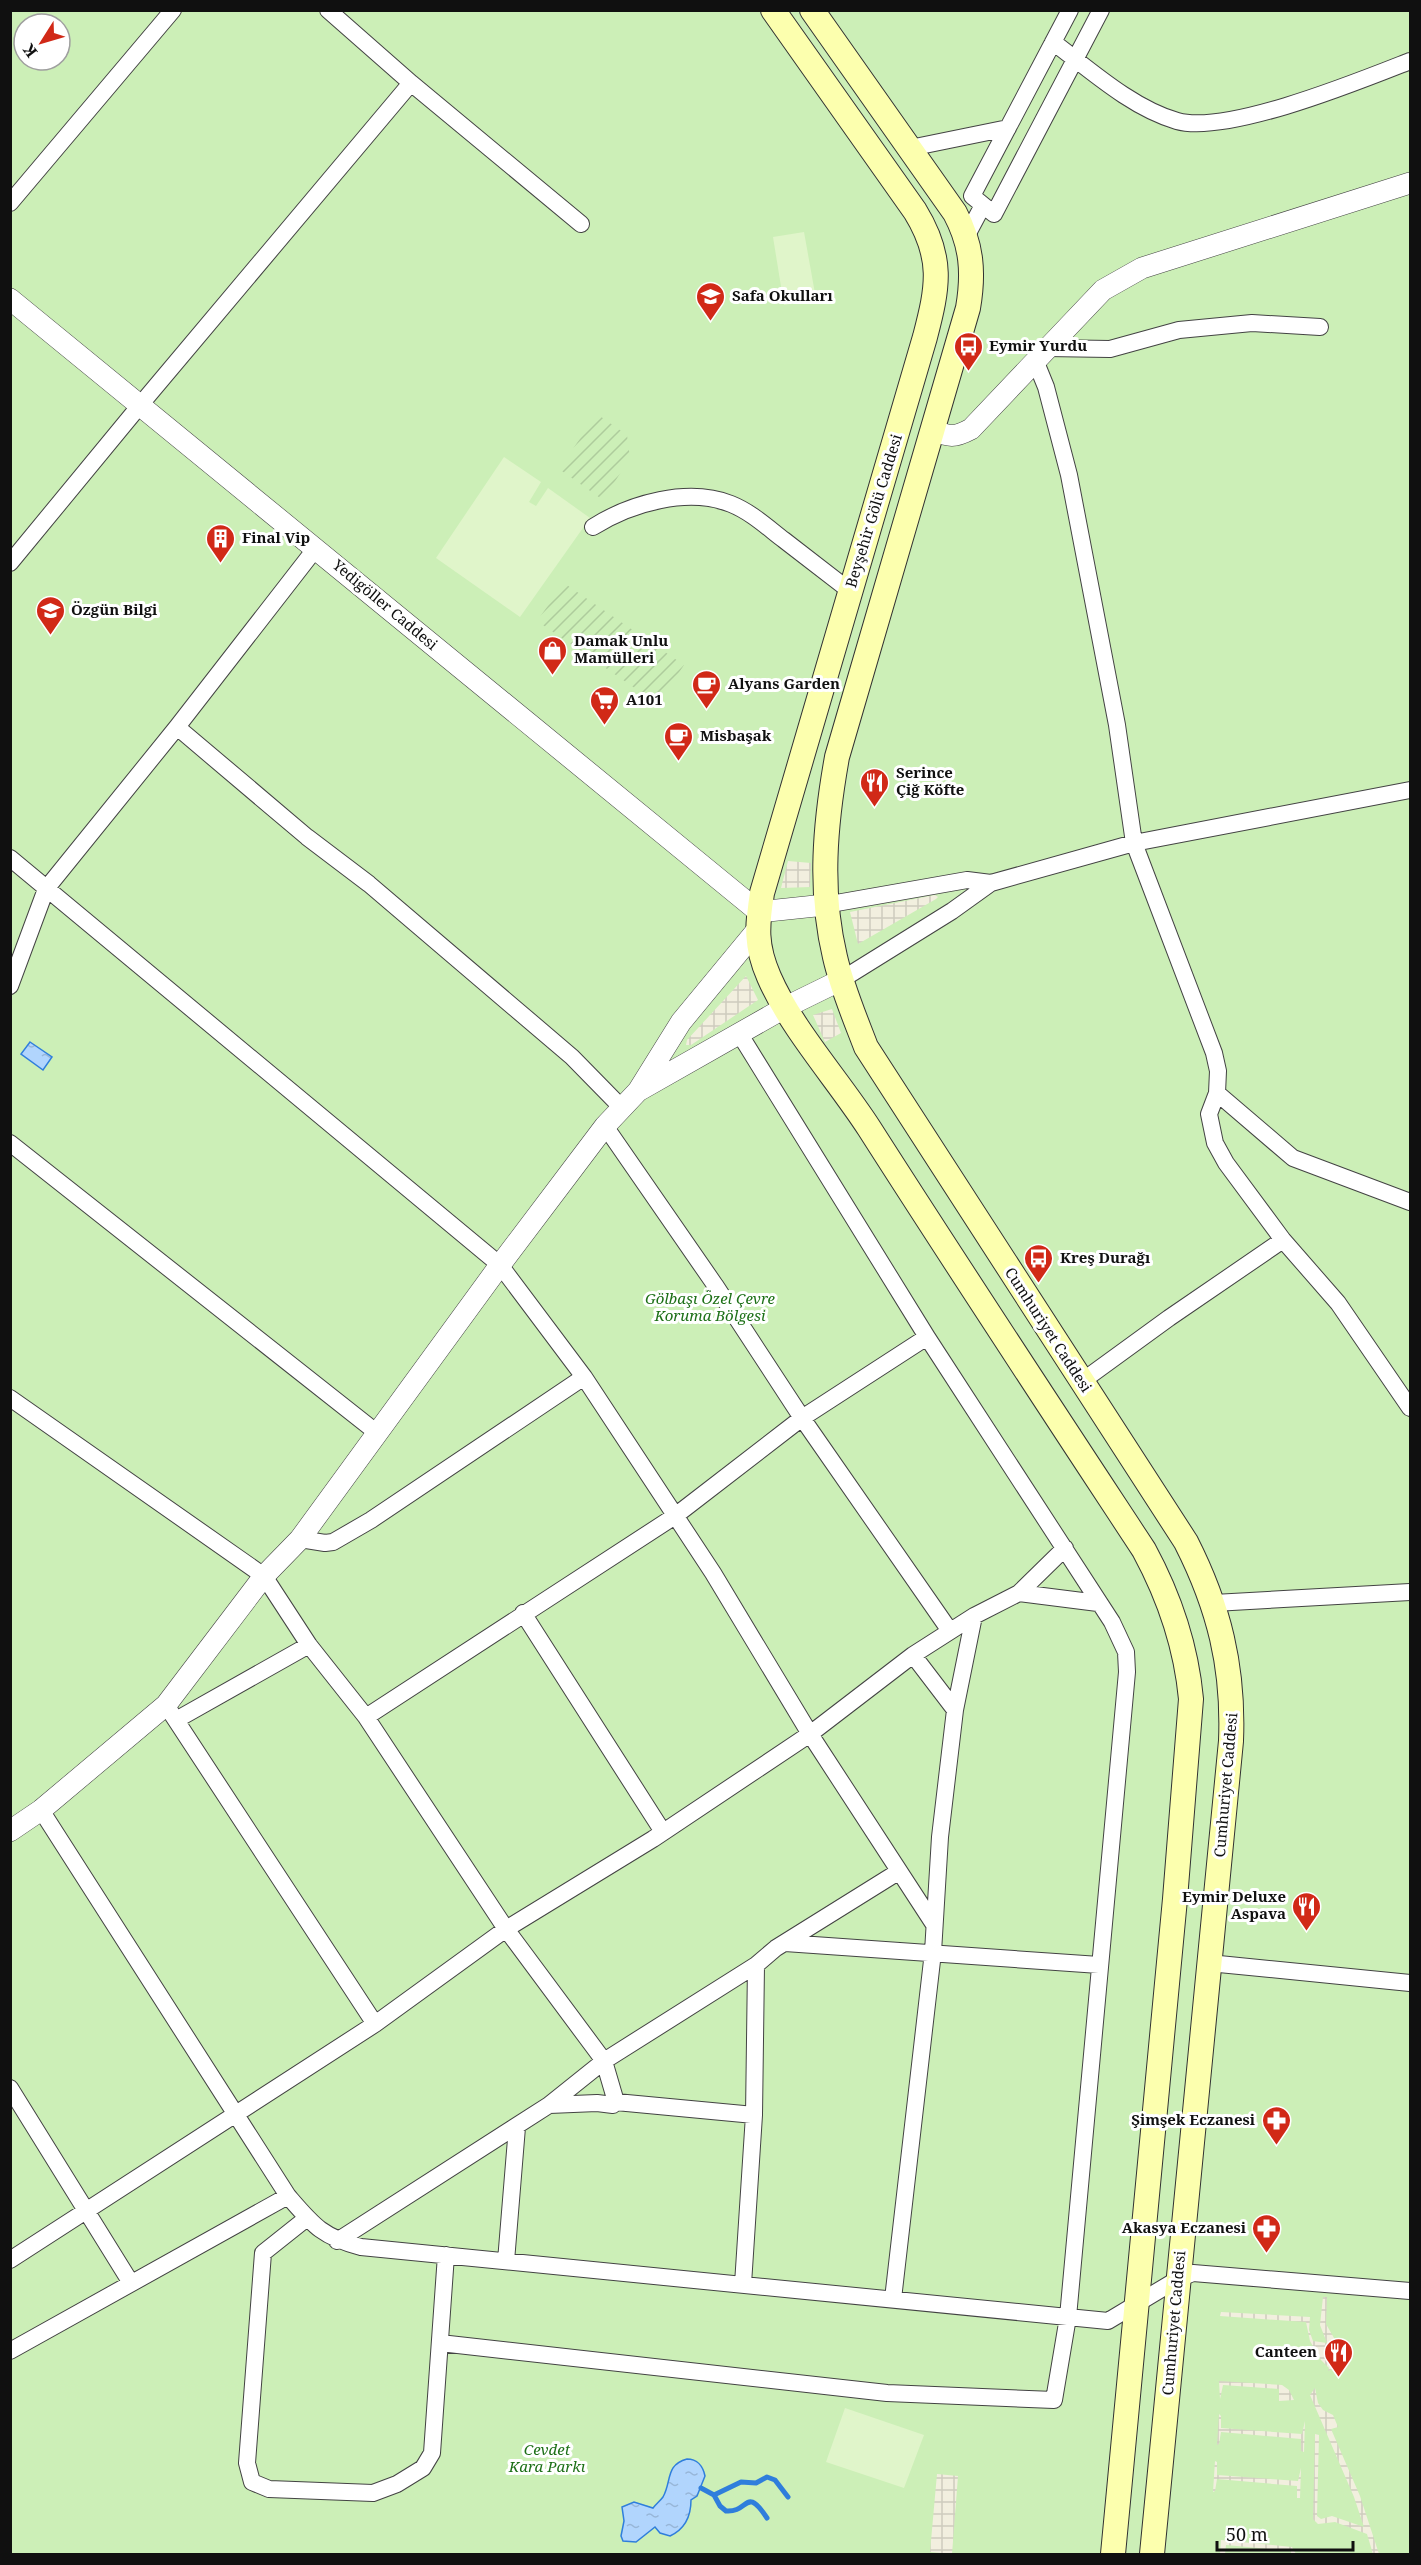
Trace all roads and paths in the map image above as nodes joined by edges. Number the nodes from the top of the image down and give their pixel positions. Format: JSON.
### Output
{"nodes":[{"id":1,"x":173,"y":10,"type":"edge"},
{"id":2,"x":328,"y":10,"type":"edge"},
{"id":3,"x":773,"y":10,"type":"edge"},
{"id":4,"x":812,"y":10,"type":"edge"},
{"id":5,"x":1070,"y":10,"type":"edge"},
{"id":6,"x":1101,"y":10,"type":"edge"},
{"id":7,"x":1053,"y":42,"type":"junction"},
{"id":8,"x":1076,"y":59,"type":"junction"},
{"id":9,"x":1410,"y":62,"type":"edge"},
{"id":10,"x":411,"y":83,"type":"junction"},
{"id":11,"x":1008,"y":128,"type":"junction"},
{"id":12,"x":910,"y":148,"type":"junction"},
{"id":13,"x":1410,"y":183,"type":"edge"},
{"id":14,"x":10,"y":203,"type":"edge"},
{"id":15,"x":982,"y":205,"type":"junction"},
{"id":16,"x":581,"y":224,"type":"dead end"},
{"id":17,"x":966,"y":237,"type":"junction"},
{"id":18,"x":934,"y":250,"type":"junction"},
{"id":19,"x":10,"y":299,"type":"edge"},
{"id":20,"x":1320,"y":327,"type":"dead end"},
{"id":21,"x":1041,"y":354,"type":"junction"},
{"id":22,"x":912,"y":383,"type":"junction"},
{"id":23,"x":943,"y":392,"type":"junction"},
{"id":24,"x":141,"y":404,"type":"junction"},
{"id":25,"x":932,"y":430,"type":"junction"},
{"id":26,"x":889,"y":460,"type":"junction"},
{"id":27,"x":920,"y":468,"type":"junction"},
{"id":28,"x":593,"y":527,"type":"dead end"},
{"id":29,"x":316,"y":548,"type":"junction"},
{"id":30,"x":10,"y":563,"type":"edge"},
{"id":31,"x":850,"y":591,"type":"junction"},
{"id":32,"x":177,"y":727,"type":"junction"},
{"id":33,"x":1410,"y":790,"type":"edge"},
{"id":34,"x":1134,"y":843,"type":"junction"},
{"id":35,"x":10,"y":858,"type":"edge"},
{"id":36,"x":991,"y":883,"type":"junction"},
{"id":37,"x":45,"y":889,"type":"junction"},
{"id":38,"x":825,"y":905,"type":"junction"},
{"id":39,"x":758,"y":921,"type":"junction"},
{"id":40,"x":841,"y":980,"type":"junction"},
{"id":41,"x":10,"y":986,"type":"edge"},
{"id":42,"x":786,"y":1007,"type":"junction"},
{"id":43,"x":739,"y":1034,"type":"junction"},
{"id":44,"x":638,"y":1091,"type":"junction"},
{"id":45,"x":1217,"y":1093,"type":"junction"},
{"id":46,"x":622,"y":1108,"type":"junction"},
{"id":47,"x":605,"y":1126,"type":"junction"},
{"id":48,"x":10,"y":1143,"type":"edge"},
{"id":49,"x":1410,"y":1202,"type":"edge"},
{"id":50,"x":1282,"y":1240,"type":"junction"},
{"id":51,"x":500,"y":1265,"type":"junction"},
{"id":52,"x":927,"y":1337,"type":"junction"},
{"id":53,"x":584,"y":1377,"type":"junction"},
{"id":54,"x":1081,"y":1382,"type":"junction"},
{"id":55,"x":10,"y":1398,"type":"edge"},
{"id":56,"x":1410,"y":1408,"type":"edge"},
{"id":57,"x":801,"y":1418,"type":"junction"},
{"id":58,"x":376,"y":1432,"type":"junction"},
{"id":59,"x":675,"y":1516,"type":"junction"},
{"id":60,"x":300,"y":1539,"type":"junction"},
{"id":61,"x":1065,"y":1548,"type":"junction"},
{"id":62,"x":264,"y":1576,"type":"junction"},
{"id":63,"x":1410,"y":1592,"type":"edge"},
{"id":64,"x":1019,"y":1593,"type":"junction"},
{"id":65,"x":1098,"y":1603,"type":"junction"},
{"id":66,"x":1214,"y":1603,"type":"junction"},
{"id":67,"x":523,"y":1613,"type":"junction"},
{"id":68,"x":974,"y":1616,"type":"junction"},
{"id":69,"x":950,"y":1631,"type":"junction"},
{"id":70,"x":309,"y":1645,"type":"junction"},
{"id":71,"x":912,"y":1655,"type":"junction"},
{"id":72,"x":955,"y":1710,"type":"junction"},
{"id":73,"x":171,"y":1713,"type":"junction"},
{"id":74,"x":366,"y":1717,"type":"junction"},
{"id":75,"x":810,"y":1734,"type":"junction"},
{"id":76,"x":41,"y":1810,"type":"junction"},
{"id":77,"x":10,"y":1831,"type":"edge"},
{"id":78,"x":663,"y":1832,"type":"junction"},
{"id":79,"x":898,"y":1872,"type":"junction"},
{"id":80,"x":933,"y":1923,"type":"junction"},
{"id":81,"x":506,"y":1929,"type":"junction"},
{"id":82,"x":785,"y":1943,"type":"junction"},
{"id":83,"x":933,"y":1952,"type":"junction"},
{"id":84,"x":1209,"y":1963,"type":"junction"},
{"id":85,"x":756,"y":1965,"type":"junction"},
{"id":86,"x":1099,"y":1965,"type":"junction"},
{"id":87,"x":1410,"y":1983,"type":"edge"},
{"id":88,"x":375,"y":2024,"type":"junction"},
{"id":89,"x":604,"y":2061,"type":"junction"},
{"id":90,"x":10,"y":2088,"type":"edge"},
{"id":91,"x":616,"y":2102,"type":"junction"},
{"id":92,"x":549,"y":2105,"type":"junction"},
{"id":93,"x":236,"y":2115,"type":"junction"},
{"id":94,"x":754,"y":2115,"type":"junction"},
{"id":95,"x":517,"y":2127,"type":"junction"},
{"id":96,"x":288,"y":2196,"type":"junction"},
{"id":97,"x":86,"y":2210,"type":"junction"},
{"id":98,"x":307,"y":2218,"type":"junction"},
{"id":99,"x":338,"y":2241,"type":"junction"},
{"id":100,"x":446,"y":2255,"type":"junction"},
{"id":101,"x":10,"y":2260,"type":"edge"},
{"id":102,"x":506,"y":2261,"type":"junction"},
{"id":103,"x":1178,"y":2279,"type":"junction"},
{"id":104,"x":131,"y":2283,"type":"junction"},
{"id":105,"x":743,"y":2284,"type":"junction"},
{"id":106,"x":1410,"y":2291,"type":"edge"},
{"id":107,"x":893,"y":2299,"type":"junction"},
{"id":108,"x":1136,"y":2305,"type":"junction"},
{"id":109,"x":1068,"y":2317,"type":"junction"},
{"id":110,"x":440,"y":2343,"type":"junction"},
{"id":111,"x":10,"y":2351,"type":"edge"},
{"id":112,"x":1113,"y":2554,"type":"edge"},
{"id":113,"x":1152,"y":2554,"type":"edge"}],
"edges":[{"from":1,"to":14,"type":"street"},
{"from":2,"to":10,"type":"street"},
{"from":3,"to":18,"type":"main road","name":"Beyşehir Gölü Caddesi"},
{"from":4,"to":12,"type":"main road","name":"Cumhuriyet Caddesi"},
{"from":5,"to":7,"type":"street"},
{"from":6,"to":8,"type":"street"},
{"from":7,"to":8,"type":"street"},
{"from":7,"to":11,"type":"street"},
{"from":8,"to":9,"type":"street"},
{"from":8,"to":15,"type":"street"},
{"from":10,"to":16,"type":"street"},
{"from":10,"to":24,"type":"street"},
{"from":11,"to":12,"type":"street"},
{"from":11,"to":15,"type":"street"},
{"from":12,"to":17,"type":"main road","name":"Cumhuriyet Caddesi"},
{"from":13,"to":21,"type":"street"},
{"from":15,"to":17,"type":"street"},
{"from":17,"to":18,"type":"main road"},
{"from":17,"to":23,"type":"main road","name":"Cumhuriyet Caddesi"},
{"from":18,"to":22,"type":"main road","name":"Beyşehir Gölü Caddesi"},
{"from":19,"to":24,"type":"street","name":"Yedigöller Caddesi"},
{"from":20,"to":21,"type":"street"},
{"from":21,"to":25,"type":"street"},
{"from":21,"to":34,"type":"street"},
{"from":22,"to":23,"type":"main road"},
{"from":22,"to":26,"type":"main road","name":"Beyşehir Gölü Caddesi"},
{"from":23,"to":25,"type":"main road","name":"Cumhuriyet Caddesi"},
{"from":24,"to":29,"type":"street","name":"Yedigöller Caddesi"},
{"from":24,"to":30,"type":"street"},
{"from":25,"to":27,"type":"main road","name":"Cumhuriyet Caddesi"},
{"from":26,"to":27,"type":"main road"},
{"from":26,"to":31,"type":"main road","name":"Beyşehir Gölü Caddesi"},
{"from":27,"to":38,"type":"main road","name":"Cumhuriyet Caddesi"},
{"from":28,"to":31,"type":"street"},
{"from":29,"to":32,"type":"street"},
{"from":29,"to":39,"type":"street","name":"Yedigöller Caddesi"},
{"from":31,"to":39,"type":"main road","name":"Beyşehir Gölü Caddesi"},
{"from":32,"to":37,"type":"street"},
{"from":32,"to":46,"type":"street"},
{"from":33,"to":34,"type":"street"},
{"from":34,"to":36,"type":"street"},
{"from":34,"to":45,"type":"street"},
{"from":35,"to":37,"type":"street"},
{"from":36,"to":38,"type":"street"},
{"from":36,"to":40,"type":"street"},
{"from":37,"to":41,"type":"street"},
{"from":37,"to":51,"type":"street"},
{"from":38,"to":39,"type":"street"},
{"from":38,"to":40,"type":"main road","name":"Cumhuriyet Caddesi"},
{"from":39,"to":42,"type":"main road","name":"Beyşehir Gölü Caddesi"},
{"from":39,"to":44,"type":"street"},
{"from":40,"to":42,"type":"street"},
{"from":40,"to":54,"type":"main road","name":"Cumhuriyet Caddesi"},
{"from":42,"to":43,"type":"street"},
{"from":42,"to":108,"type":"main road","name":"Beyşehir Gölü Caddesi"},
{"from":43,"to":44,"type":"street"},
{"from":43,"to":52,"type":"street"},
{"from":44,"to":46,"type":"street"},
{"from":45,"to":49,"type":"street"},
{"from":45,"to":50,"type":"street"},
{"from":46,"to":47,"type":"street"},
{"from":47,"to":51,"type":"street"},
{"from":47,"to":57,"type":"street"},
{"from":48,"to":58,"type":"street"},
{"from":50,"to":54,"type":"street"},
{"from":50,"to":56,"type":"street"},
{"from":51,"to":53,"type":"street"},
{"from":51,"to":58,"type":"street"},
{"from":52,"to":57,"type":"street"},
{"from":52,"to":61,"type":"street"},
{"from":53,"to":59,"type":"street"},
{"from":53,"to":60,"type":"street"},
{"from":54,"to":66,"type":"main road","name":"Cumhuriyet Caddesi"},
{"from":55,"to":62,"type":"street"},
{"from":57,"to":59,"type":"street"},
{"from":57,"to":69,"type":"street"},
{"from":58,"to":60,"type":"street"},
{"from":59,"to":67,"type":"street"},
{"from":59,"to":75,"type":"street"},
{"from":60,"to":62,"type":"street"},
{"from":61,"to":64,"type":"street"},
{"from":61,"to":65,"type":"street"},
{"from":62,"to":70,"type":"street"},
{"from":62,"to":73,"type":"street"},
{"from":63,"to":66,"type":"street"},
{"from":64,"to":65,"type":"street"},
{"from":64,"to":68,"type":"street"},
{"from":65,"to":86,"type":"street"},
{"from":66,"to":84,"type":"main road","name":"Cumhuriyet Caddesi"},
{"from":67,"to":74,"type":"street"},
{"from":67,"to":78,"type":"street"},
{"from":68,"to":69,"type":"street"},
{"from":68,"to":72,"type":"street"},
{"from":69,"to":71,"type":"street"},
{"from":70,"to":73,"type":"street"},
{"from":70,"to":74,"type":"street"},
{"from":71,"to":72,"type":"street"},
{"from":71,"to":75,"type":"street"},
{"from":72,"to":80,"type":"street"},
{"from":73,"to":76,"type":"street"},
{"from":73,"to":88,"type":"street"},
{"from":74,"to":81,"type":"street"},
{"from":75,"to":78,"type":"street"},
{"from":75,"to":79,"type":"street"},
{"from":76,"to":77,"type":"street"},
{"from":76,"to":93,"type":"street"},
{"from":78,"to":81,"type":"street"},
{"from":79,"to":80,"type":"street"},
{"from":79,"to":82,"type":"street"},
{"from":80,"to":83,"type":"street"},
{"from":81,"to":88,"type":"street"},
{"from":81,"to":89,"type":"street"},
{"from":82,"to":83,"type":"street"},
{"from":82,"to":85,"type":"street"},
{"from":83,"to":86,"type":"street"},
{"from":83,"to":107,"type":"street"},
{"from":84,"to":87,"type":"street"},
{"from":84,"to":103,"type":"main road","name":"Cumhuriyet Caddesi"},
{"from":85,"to":89,"type":"street"},
{"from":85,"to":94,"type":"street"},
{"from":86,"to":109,"type":"street"},
{"from":88,"to":93,"type":"street"},
{"from":89,"to":91,"type":"street"},
{"from":89,"to":92,"type":"street"},
{"from":90,"to":97,"type":"street"},
{"from":91,"to":92,"type":"street"},
{"from":91,"to":94,"type":"street"},
{"from":92,"to":95,"type":"street"},
{"from":93,"to":96,"type":"street"},
{"from":93,"to":97,"type":"street"},
{"from":94,"to":105,"type":"street"},
{"from":95,"to":99,"type":"street"},
{"from":95,"to":102,"type":"street"},
{"from":96,"to":98,"type":"street"},
{"from":96,"to":104,"type":"street"},
{"from":97,"to":101,"type":"street"},
{"from":97,"to":104,"type":"street"},
{"from":98,"to":99,"type":"street"},
{"from":98,"to":110,"type":"street"},
{"from":99,"to":100,"type":"street"},
{"from":100,"to":102,"type":"street"},
{"from":100,"to":110,"type":"street"},
{"from":102,"to":105,"type":"street"},
{"from":103,"to":106,"type":"street"},
{"from":103,"to":108,"type":"street"},
{"from":103,"to":113,"type":"main road","name":"Cumhuriyet Caddesi"},
{"from":104,"to":111,"type":"street"},
{"from":105,"to":107,"type":"street"},
{"from":107,"to":109,"type":"street"},
{"from":108,"to":109,"type":"street"},
{"from":108,"to":112,"type":"main road"},
{"from":109,"to":110,"type":"street"}]}
